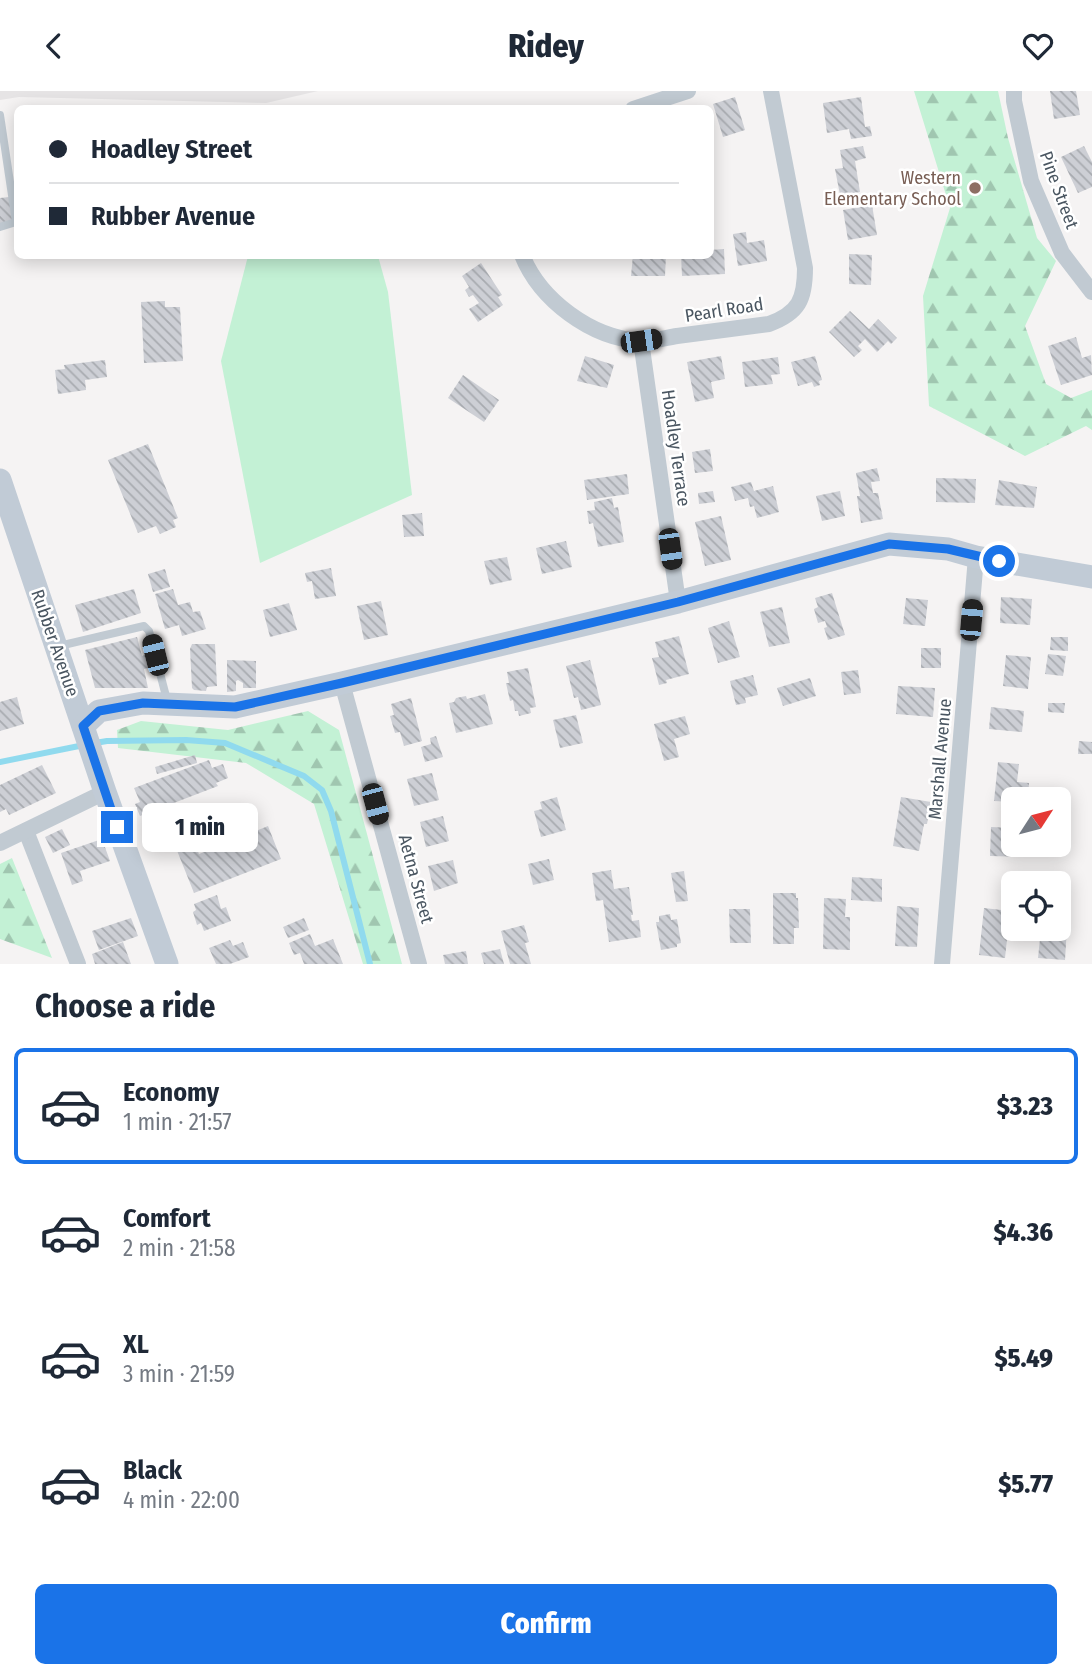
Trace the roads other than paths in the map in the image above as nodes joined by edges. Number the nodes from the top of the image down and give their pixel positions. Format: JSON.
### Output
{"nodes":[{"id":1,"x":688,"y":91,"type":"edge"},
{"id":2,"x":771,"y":91,"type":"edge"},
{"id":3,"x":1014,"y":91,"type":"edge"},
{"id":4,"x":645,"y":105,"type":"edge"},
{"id":5,"x":0,"y":115,"type":"edge"},
{"id":6,"x":5,"y":174,"type":"edge"},
{"id":7,"x":14,"y":213,"type":"edge"},
{"id":8,"x":524,"y":259,"type":"edge"},
{"id":9,"x":1092,"y":292,"type":"edge"},
{"id":10,"x":641,"y":341,"type":"junction"},
{"id":11,"x":0,"y":480,"type":"edge"},
{"id":12,"x":976,"y":557,"type":"junction"},
{"id":13,"x":1092,"y":577,"type":"edge"},
{"id":14,"x":678,"y":602,"type":"junction"},
{"id":15,"x":57,"y":647,"type":"junction"},
{"id":16,"x":342,"y":683,"type":"junction"},
{"id":17,"x":168,"y":704,"type":"junction"},
{"id":18,"x":83,"y":726,"type":"junction"},
{"id":19,"x":105,"y":792,"type":"junction"},
{"id":20,"x":26,"y":831,"type":"junction"},
{"id":21,"x":0,"y":843,"type":"edge"},
{"id":22,"x":78,"y":964,"type":"edge"},
{"id":23,"x":167,"y":964,"type":"edge"},
{"id":24,"x":419,"y":964,"type":"edge"},
{"id":25,"x":942,"y":964,"type":"edge"}],
"edges":[{"from":1,"to":4,"type":"street"},
{"from":2,"to":10,"type":"street","name":"Pearl Road"},
{"from":3,"to":9,"type":"street","name":"Pine Street"},
{"from":5,"to":6,"type":"lane"},
{"from":6,"to":7,"type":"lane"},
{"from":8,"to":10,"type":"street"},
{"from":10,"to":14,"type":"street","name":"Hoadley Terrace"},
{"from":11,"to":15,"type":"street","name":"Rubber Avenue"},
{"from":12,"to":13,"type":"street"},
{"from":12,"to":14,"type":"street"},
{"from":12,"to":25,"type":"street","name":"Marshall Avenue"},
{"from":14,"to":16,"type":"street"},
{"from":15,"to":17,"type":"lane"},
{"from":15,"to":18,"type":"street","name":"Rubber Avenue"},
{"from":16,"to":17,"type":"street"},
{"from":16,"to":24,"type":"street","name":"Aetna Street"},
{"from":17,"to":18,"type":"street"},
{"from":18,"to":19,"type":"street","name":"Rubber Avenue"},
{"from":19,"to":20,"type":"street"},
{"from":19,"to":23,"type":"street","name":"Rubber Avenue"},
{"from":20,"to":21,"type":"street"},
{"from":20,"to":22,"type":"street"}]}
